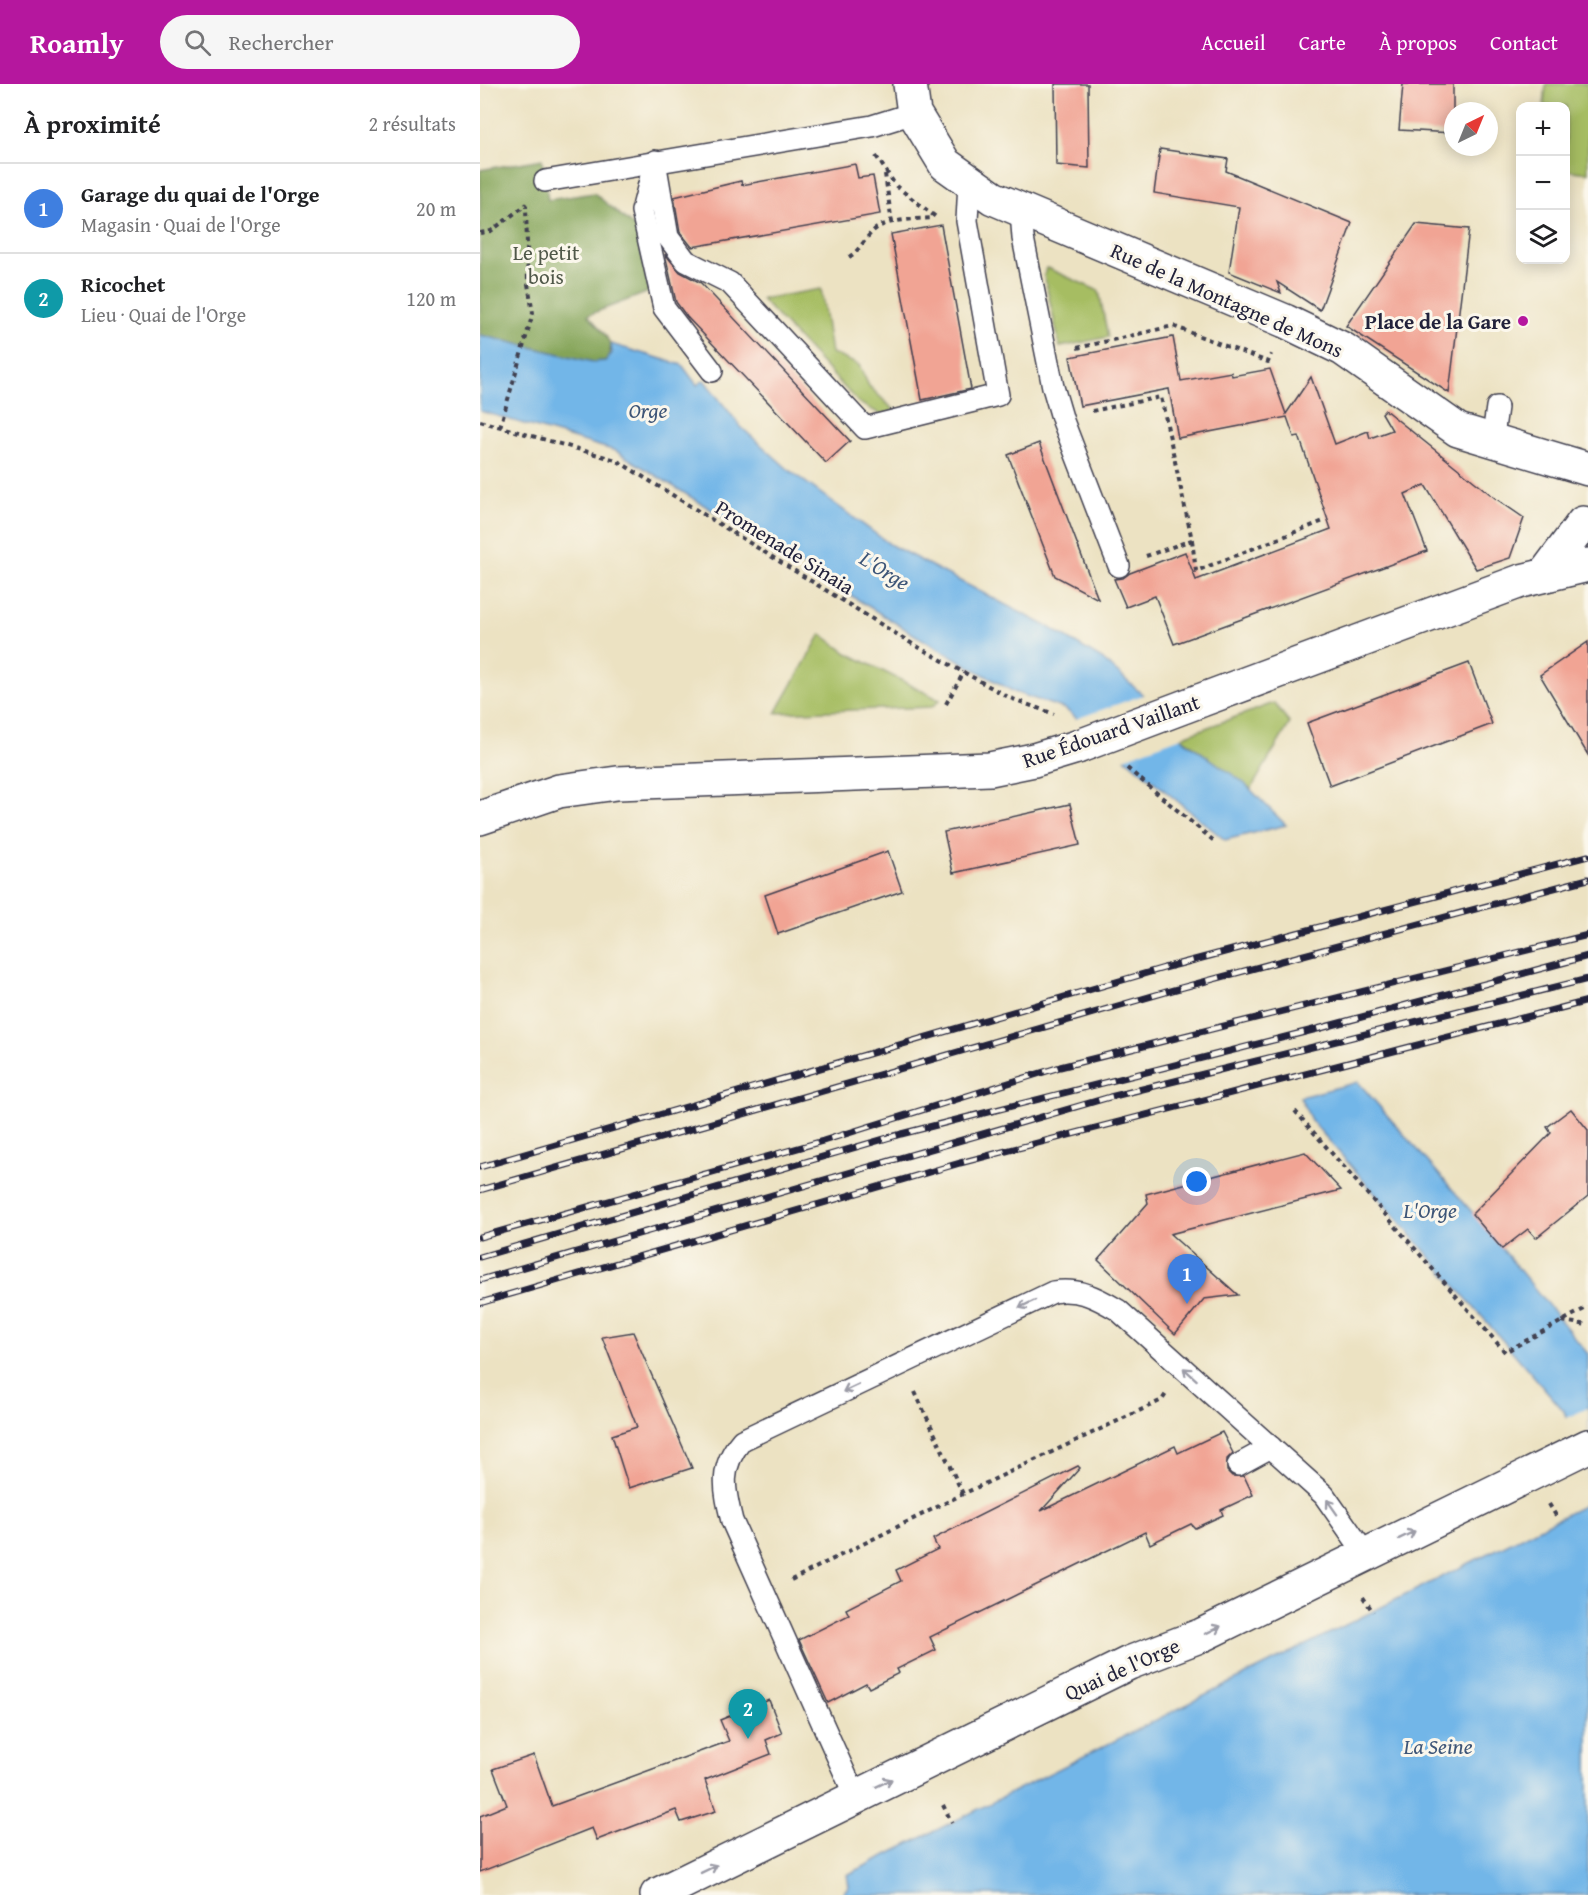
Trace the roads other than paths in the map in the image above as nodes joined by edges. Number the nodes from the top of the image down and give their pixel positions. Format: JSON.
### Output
{"nodes":[{"id":1,"x":912,"y":98,"type":"edge"},
{"id":2,"x":655,"y":162,"type":"junction"},
{"id":3,"x":545,"y":181,"type":"road end"},
{"id":4,"x":969,"y":182,"type":"junction"},
{"id":5,"x":1021,"y":212,"type":"junction"},
{"id":6,"x":712,"y":371,"type":"dead end"},
{"id":7,"x":1497,"y":407,"type":"dead end"},
{"id":8,"x":1492,"y":443,"type":"junction"},
{"id":9,"x":1588,"y":469,"type":"edge"},
{"id":10,"x":1586,"y":519,"type":"edge"},
{"id":11,"x":1588,"y":565,"type":"edge"},
{"id":12,"x":1119,"y":566,"type":"road end"},
{"id":13,"x":1545,"y":574,"type":"junction"},
{"id":14,"x":480,"y":818,"type":"edge"},
{"id":15,"x":1271,"y":1447,"type":"junction"},
{"id":16,"x":1583,"y":1449,"type":"edge"},
{"id":17,"x":1238,"y":1465,"type":"dead end"},
{"id":18,"x":1366,"y":1555,"type":"junction"},
{"id":19,"x":855,"y":1796,"type":"junction"},
{"id":20,"x":657,"y":1895,"type":"edge"}],
"edges":[{"from":1,"to":2,"type":"lane"},
{"from":1,"to":4,"type":"street","name":"Rue de la Montagne de Mons"},
{"from":2,"to":3,"type":"lane"},
{"from":2,"to":4,"type":"lane"},
{"from":2,"to":6,"type":"lane"},
{"from":4,"to":5,"type":"street","name":"Rue de la Montagne de Mons"},
{"from":5,"to":8,"type":"street","name":"Rue de la Montagne de Mons"},
{"from":5,"to":12,"type":"lane"},
{"from":7,"to":8,"type":"lane"},
{"from":8,"to":9,"type":"street","name":"Rue de la Montagne de Mons"},
{"from":10,"to":13,"type":"street"},
{"from":11,"to":13,"type":"street","name":"Rue Édouard Vaillant"},
{"from":13,"to":14,"type":"street","name":"Rue Édouard Vaillant","bridge":true},
{"from":15,"to":17,"type":"lane"},
{"from":18,"to":15,"type":"lane","one_way":true},
{"from":15,"to":19,"type":"lane","one_way":true},
{"from":18,"to":16,"type":"street","name":"Quai de l'Orge","one_way":true},
{"from":19,"to":18,"type":"street","name":"Quai de l'Orge","one_way":true},
{"from":20,"to":19,"type":"street","name":"Quai de l'Orge","one_way":true}]}
